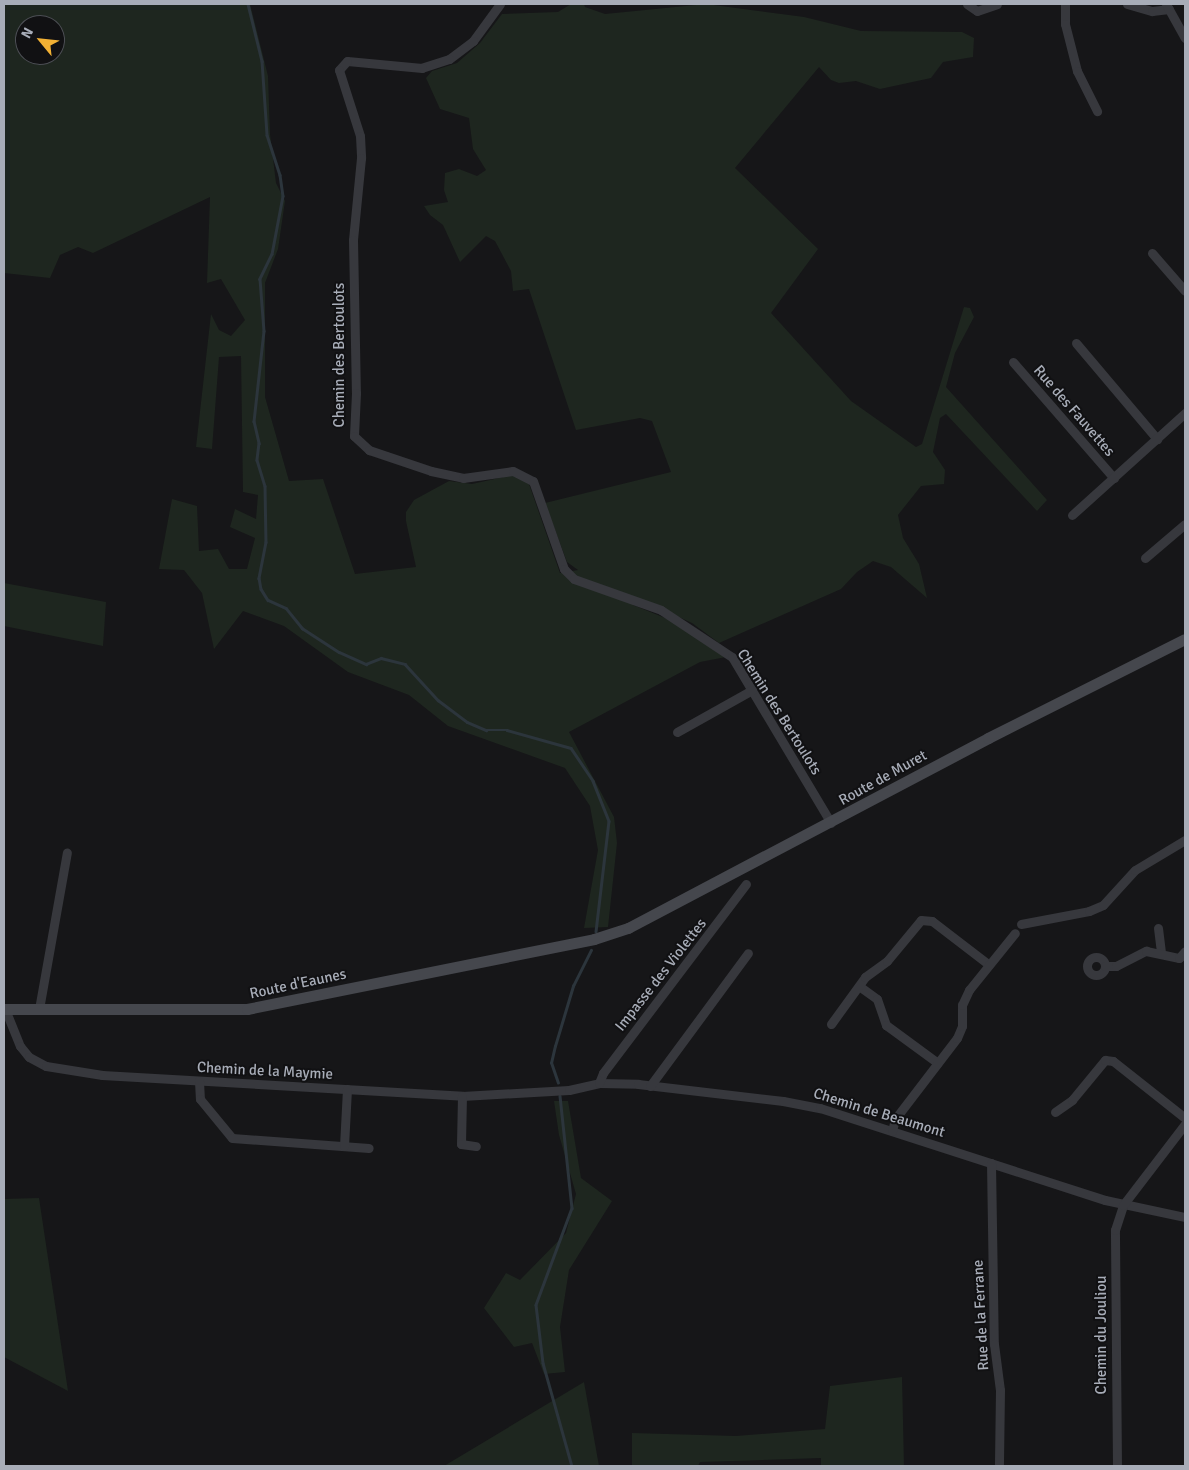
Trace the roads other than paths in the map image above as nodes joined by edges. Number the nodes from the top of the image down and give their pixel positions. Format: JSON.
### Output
{"nodes":[{"id":1,"x":500,"y":4,"type":"edge"},
{"id":2,"x":967,"y":4,"type":"edge"},
{"id":3,"x":998,"y":4,"type":"edge"},
{"id":4,"x":1065,"y":4,"type":"edge"},
{"id":5,"x":1127,"y":4,"type":"edge"},
{"id":6,"x":1167,"y":6,"type":"edge"},
{"id":7,"x":1185,"y":38,"type":"edge"},
{"id":8,"x":1097,"y":111,"type":"dead end"},
{"id":9,"x":1152,"y":253,"type":"dead end"},
{"id":10,"x":1185,"y":291,"type":"edge"},
{"id":11,"x":1076,"y":343,"type":"dead end"},
{"id":12,"x":1013,"y":362,"type":"dead end"},
{"id":13,"x":1185,"y":413,"type":"edge"},
{"id":14,"x":1157,"y":439,"type":"junction"},
{"id":15,"x":1114,"y":478,"type":"junction"},
{"id":16,"x":1072,"y":515,"type":"dead end"},
{"id":17,"x":1185,"y":524,"type":"edge"},
{"id":18,"x":1146,"y":558,"type":"dead end"},
{"id":19,"x":1185,"y":639,"type":"edge"},
{"id":20,"x":752,"y":690,"type":"junction"},
{"id":21,"x":677,"y":732,"type":"dead end"},
{"id":22,"x":831,"y":823,"type":"junction"},
{"id":23,"x":1185,"y":840,"type":"edge"},
{"id":24,"x":67,"y":852,"type":"dead end"},
{"id":25,"x":746,"y":884,"type":"dead end"},
{"id":26,"x":1021,"y":924,"type":"dead end"},
{"id":27,"x":1158,"y":928,"type":"dead end"},
{"id":28,"x":1016,"y":933,"type":"dead end"},
{"id":29,"x":594,"y":940,"type":"joint"},
{"id":30,"x":1185,"y":951,"type":"edge"},
{"id":31,"x":1161,"y":952,"type":"junction"},
{"id":32,"x":748,"y":953,"type":"dead end"},
{"id":33,"x":988,"y":964,"type":"junction"},
{"id":34,"x":1105,"y":966,"type":"dead end"},
{"id":35,"x":858,"y":986,"type":"junction"},
{"id":36,"x":5,"y":1009,"type":"edge"},
{"id":37,"x":39,"y":1009,"type":"junction"},
{"id":38,"x":831,"y":1024,"type":"dead end"},
{"id":39,"x":938,"y":1063,"type":"junction"},
{"id":40,"x":199,"y":1080,"type":"junction"},
{"id":41,"x":599,"y":1083,"type":"junction"},
{"id":42,"x":650,"y":1086,"type":"junction"},
{"id":43,"x":347,"y":1089,"type":"junction"},
{"id":44,"x":556,"y":1091,"type":"joint"},
{"id":45,"x":462,"y":1096,"type":"junction"},
{"id":46,"x":1056,"y":1112,"type":"dead end"},
{"id":47,"x":1185,"y":1118,"type":"edge"},
{"id":48,"x":1185,"y":1124,"type":"edge"},
{"id":49,"x":892,"y":1131,"type":"junction"},
{"id":50,"x":344,"y":1146,"type":"junction"},
{"id":51,"x":476,"y":1146,"type":"dead end"},
{"id":52,"x":369,"y":1148,"type":"dead end"},
{"id":53,"x":990,"y":1162,"type":"junction"},
{"id":54,"x":1123,"y":1204,"type":"junction"},
{"id":55,"x":1185,"y":1217,"type":"edge"},
{"id":56,"x":999,"y":1466,"type":"edge"},
{"id":57,"x":1118,"y":1466,"type":"edge"}],
"edges":[{"from":1,"to":20,"type":"street","name":"Chemin des Bertoulots"},
{"from":2,"to":3,"type":"street"},
{"from":4,"to":8,"type":"street"},
{"from":5,"to":6,"type":"street"},
{"from":6,"to":7,"type":"street"},
{"from":9,"to":10,"type":"street"},
{"from":11,"to":14,"type":"street"},
{"from":12,"to":15,"type":"street","name":"Rue des Fauvettes"},
{"from":13,"to":14,"type":"street"},
{"from":14,"to":15,"type":"street"},
{"from":15,"to":16,"type":"street"},
{"from":17,"to":18,"type":"street"},
{"from":19,"to":22,"type":"main road","name":"Route de Muret"},
{"from":20,"to":21,"type":"street"},
{"from":20,"to":22,"type":"street","name":"Chemin des Bertoulots"},
{"from":22,"to":29,"type":"main road","name":"Route de Muret"},
{"from":23,"to":26,"type":"street"},
{"from":24,"to":37,"type":"street"},
{"from":25,"to":41,"type":"street","name":"Impasse des Violettes"},
{"from":27,"to":31,"type":"street"},
{"from":28,"to":33,"type":"street"},
{"from":29,"to":37,"type":"main road","name":"Route d'Eaunes"},
{"from":30,"to":31,"type":"street"},
{"from":31,"to":34,"type":"street"},
{"from":32,"to":42,"type":"street"},
{"from":33,"to":35,"type":"street"},
{"from":33,"to":39,"type":"street"},
{"from":35,"to":38,"type":"street"},
{"from":35,"to":39,"type":"street"},
{"from":36,"to":37,"type":"main road","name":"Route d'Eaunes"},
{"from":36,"to":40,"type":"street","name":"Chemin de la Maymie"},
{"from":39,"to":49,"type":"street"},
{"from":40,"to":43,"type":"street","name":"Chemin de la Maymie"},
{"from":40,"to":50,"type":"street"},
{"from":41,"to":42,"type":"street","name":"Chemin de Beaumont"},
{"from":41,"to":44,"type":"street","name":"Chemin de Beaumont"},
{"from":42,"to":49,"type":"street","name":"Chemin de Beaumont"},
{"from":43,"to":45,"type":"street","name":"Chemin de la Maymie"},
{"from":43,"to":50,"type":"street"},
{"from":44,"to":45,"type":"street","name":"Chemin de la Maymie"},
{"from":45,"to":51,"type":"street"},
{"from":46,"to":47,"type":"street"},
{"from":48,"to":54,"type":"street"},
{"from":49,"to":53,"type":"street","name":"Chemin de Beaumont"},
{"from":50,"to":52,"type":"street"},
{"from":53,"to":54,"type":"street","name":"Chemin de Beaumont"},
{"from":53,"to":56,"type":"street","name":"Rue de la Ferrane"},
{"from":54,"to":55,"type":"street","name":"Chemin de Beaumont"},
{"from":54,"to":57,"type":"street","name":"Chemin du Jouliou"}]}
